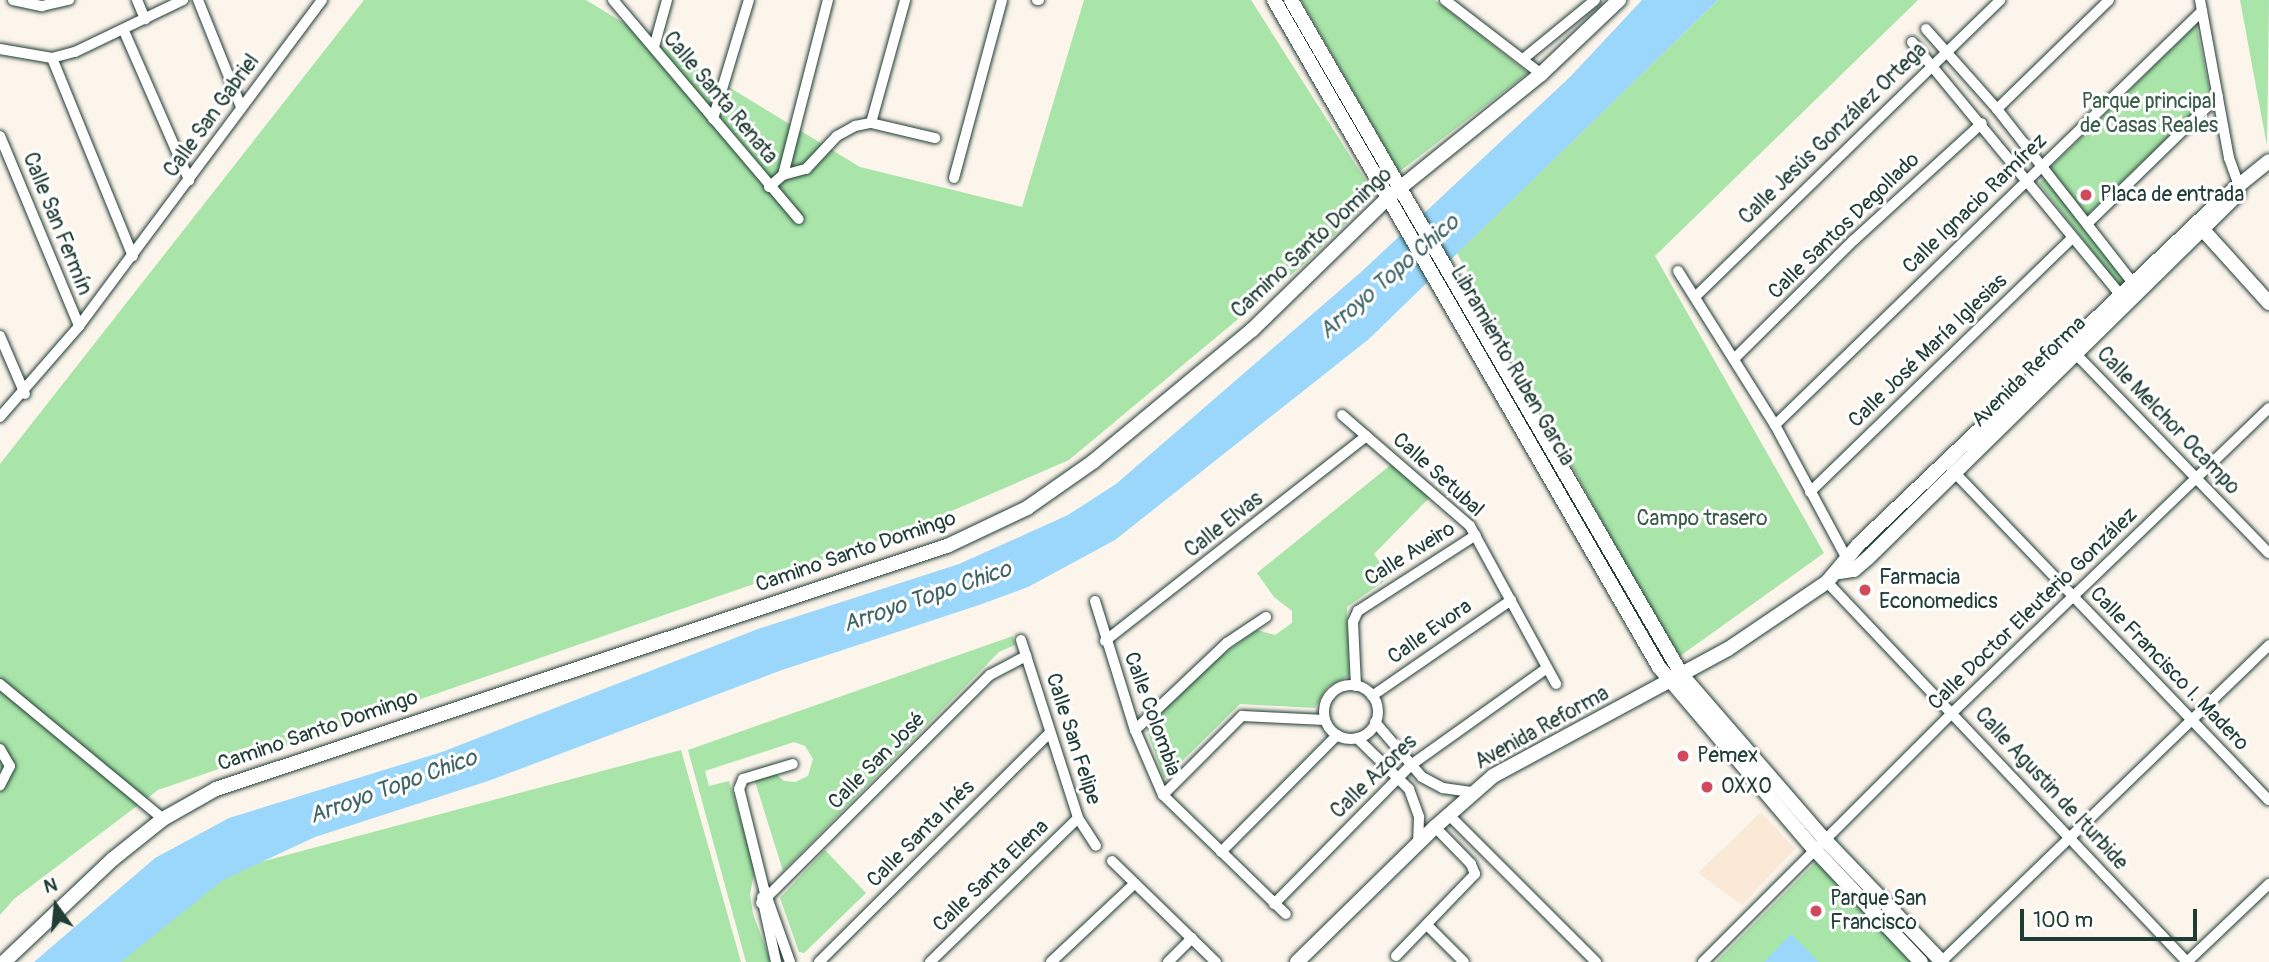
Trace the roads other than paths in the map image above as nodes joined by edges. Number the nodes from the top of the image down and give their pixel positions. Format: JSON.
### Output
{"nodes":[{"id":1,"x":13,"y":0,"type":"edge"},
{"id":2,"x":69,"y":0,"type":"edge"},
{"id":3,"x":137,"y":0,"type":"edge"},
{"id":4,"x":183,"y":0,"type":"edge"},
{"id":5,"x":198,"y":0,"type":"edge"},
{"id":6,"x":323,"y":0,"type":"edge"},
{"id":7,"x":613,"y":0,"type":"edge"},
{"id":8,"x":667,"y":0,"type":"edge"},
{"id":9,"x":749,"y":0,"type":"edge"},
{"id":10,"x":828,"y":0,"type":"edge"},
{"id":11,"x":905,"y":0,"type":"edge"},
{"id":12,"x":1002,"y":0,"type":"edge"},
{"id":13,"x":1274,"y":0,"type":"edge"},
{"id":14,"x":1291,"y":0,"type":"edge"},
{"id":15,"x":1445,"y":0,"type":"edge"},
{"id":16,"x":1595,"y":0,"type":"edge"},
{"id":17,"x":1619,"y":0,"type":"edge"},
{"id":18,"x":2000,"y":0,"type":"edge"},
{"id":19,"x":2109,"y":0,"type":"edge"},
{"id":20,"x":163,"y":4,"type":"edge"},
{"id":21,"x":2201,"y":6,"type":"edge"},
{"id":22,"x":145,"y":19,"type":"junction"},
{"id":23,"x":1926,"y":29,"type":"dead end"},
{"id":24,"x":124,"y":31,"type":"junction"},
{"id":25,"x":1912,"y":42,"type":"dead end"},
{"id":26,"x":654,"y":47,"type":"junction"},
{"id":27,"x":0,"y":49,"type":"edge"},
{"id":28,"x":1946,"y":52,"type":"junction"},
{"id":29,"x":52,"y":58,"type":"junction"},
{"id":30,"x":1523,"y":59,"type":"junction"},
{"id":31,"x":1933,"y":64,"type":"junction"},
{"id":32,"x":1541,"y":74,"type":"junction"},
{"id":33,"x":2218,"y":96,"type":"junction"},
{"id":34,"x":241,"y":107,"type":"junction"},
{"id":35,"x":1997,"y":109,"type":"junction"},
{"id":36,"x":713,"y":119,"type":"junction"},
{"id":37,"x":871,"y":123,"type":"junction"},
{"id":38,"x":1982,"y":123,"type":"junction"},
{"id":39,"x":0,"y":136,"type":"edge"},
{"id":40,"x":935,"y":138,"type":"dead end"},
{"id":41,"x":2269,"y":161,"type":"edge"},
{"id":42,"x":2043,"y":167,"type":"junction"},
{"id":43,"x":783,"y":175,"type":"junction"},
{"id":44,"x":954,"y":178,"type":"dead end"},
{"id":45,"x":189,"y":180,"type":"junction"},
{"id":46,"x":2027,"y":181,"type":"junction"},
{"id":47,"x":769,"y":187,"type":"junction"},
{"id":48,"x":2240,"y":189,"type":"junction"},
{"id":49,"x":1390,"y":196,"type":"junction"},
{"id":50,"x":799,"y":219,"type":"dead end"},
{"id":51,"x":2087,"y":224,"type":"junction"},
{"id":52,"x":2204,"y":231,"type":"junction"},
{"id":53,"x":2073,"y":237,"type":"junction"},
{"id":54,"x":133,"y":256,"type":"junction"},
{"id":55,"x":1678,"y":271,"type":"dead end"},
{"id":56,"x":108,"y":288,"type":"joint"},
{"id":57,"x":2137,"y":289,"type":"junction"},
{"id":58,"x":1695,"y":297,"type":"junction"},
{"id":59,"x":2125,"y":300,"type":"junction"},
{"id":60,"x":2269,"y":303,"type":"edge"},
{"id":61,"x":79,"y":326,"type":"junction"},
{"id":62,"x":0,"y":336,"type":"edge"},
{"id":63,"x":2073,"y":351,"type":"junction"},
{"id":64,"x":1734,"y":359,"type":"junction"},
{"id":65,"x":25,"y":394,"type":"junction"},
{"id":66,"x":2269,"y":408,"type":"edge"},
{"id":67,"x":1342,"y":415,"type":"dead end"},
{"id":68,"x":0,"y":418,"type":"edge"},
{"id":69,"x":1775,"y":425,"type":"junction"},
{"id":70,"x":1366,"y":436,"type":"junction"},
{"id":71,"x":1955,"y":473,"type":"junction"},
{"id":72,"x":2196,"y":478,"type":"junction"},
{"id":73,"x":1810,"y":492,"type":"junction"},
{"id":74,"x":1476,"y":535,"type":"junction"},
{"id":75,"x":2269,"y":553,"type":"edge"},
{"id":76,"x":1846,"y":567,"type":"junction"},
{"id":77,"x":1827,"y":582,"type":"junction"},
{"id":78,"x":2075,"y":598,"type":"junction"},
{"id":79,"x":1511,"y":600,"type":"junction"},
{"id":80,"x":1095,"y":601,"type":"dead end"},
{"id":81,"x":1266,"y":617,"type":"dead end"},
{"id":82,"x":1021,"y":640,"type":"dead end"},
{"id":83,"x":1105,"y":641,"type":"junction"},
{"id":84,"x":2269,"y":645,"type":"edge"},
{"id":85,"x":1026,"y":656,"type":"junction"},
{"id":86,"x":1547,"y":668,"type":"junction"},
{"id":87,"x":1675,"y":679,"type":"junction"},
{"id":88,"x":0,"y":684,"type":"edge"},
{"id":89,"x":1556,"y":684,"type":"dead end"},
{"id":90,"x":1356,"y":686,"type":"junction"},
{"id":91,"x":1372,"y":696,"type":"junction"},
{"id":92,"x":1953,"y":712,"type":"junction"},
{"id":93,"x":1325,"y":720,"type":"junction"},
{"id":94,"x":2192,"y":720,"type":"junction"},
{"id":95,"x":1375,"y":722,"type":"junction"},
{"id":96,"x":1135,"y":730,"type":"junction"},
{"id":97,"x":1050,"y":733,"type":"junction"},
{"id":98,"x":1337,"y":735,"type":"junction"},
{"id":99,"x":1357,"y":738,"type":"junction"},
{"id":100,"x":0,"y":749,"type":"edge"},
{"id":101,"x":793,"y":764,"type":"dead end"},
{"id":102,"x":1411,"y":765,"type":"junction"},
{"id":103,"x":1397,"y":778,"type":"junction"},
{"id":104,"x":0,"y":786,"type":"edge"},
{"id":105,"x":1474,"y":792,"type":"junction"},
{"id":106,"x":1163,"y":795,"type":"junction"},
{"id":107,"x":2269,"y":800,"type":"edge"},
{"id":108,"x":1449,"y":815,"type":"junction"},
{"id":109,"x":1078,"y":818,"type":"junction"},
{"id":110,"x":163,"y":819,"type":"junction"},
{"id":111,"x":1435,"y":827,"type":"junction"},
{"id":112,"x":2069,"y":840,"type":"junction"},
{"id":113,"x":1820,"y":845,"type":"junction"},
{"id":114,"x":1096,"y":846,"type":"dead end"},
{"id":115,"x":1418,"y":846,"type":"junction"},
{"id":116,"x":1221,"y":852,"type":"junction"},
{"id":117,"x":1112,"y":861,"type":"dead end"},
{"id":118,"x":1135,"y":883,"type":"junction"},
{"id":119,"x":2269,"y":884,"type":"edge"},
{"id":120,"x":765,"y":896,"type":"junction"},
{"id":121,"x":1274,"y":904,"type":"junction"},
{"id":122,"x":1286,"y":914,"type":"dead end"},
{"id":123,"x":1427,"y":925,"type":"junction"},
{"id":124,"x":1192,"y":938,"type":"junction"},
{"id":125,"x":1396,"y":956,"type":"dead end"},
{"id":126,"x":4,"y":962,"type":"edge"},
{"id":127,"x":776,"y":962,"type":"edge"},
{"id":128,"x":790,"y":962,"type":"edge"},
{"id":129,"x":819,"y":962,"type":"edge"},
{"id":130,"x":930,"y":962,"type":"edge"},
{"id":131,"x":1051,"y":962,"type":"edge"},
{"id":132,"x":1168,"y":962,"type":"edge"},
{"id":133,"x":1215,"y":962,"type":"edge"},
{"id":134,"x":1297,"y":962,"type":"edge"},
{"id":135,"x":1464,"y":962,"type":"edge"},
{"id":136,"x":1596,"y":962,"type":"edge"},
{"id":137,"x":1703,"y":962,"type":"edge"},
{"id":138,"x":1921,"y":962,"type":"edge"},
{"id":139,"x":1942,"y":962,"type":"edge"},
{"id":140,"x":2187,"y":962,"type":"edge"}],
"edges":[{"from":1,"to":2,"type":"street"},
{"from":3,"to":22,"type":"street"},
{"from":4,"to":20,"type":"street"},
{"from":5,"to":34,"type":"street"},
{"from":6,"to":34,"type":"street","name":"Calle San Gabriel"},
{"from":7,"to":26,"type":"street","name":"Calle Santa Renata"},
{"from":8,"to":26,"type":"street"},
{"from":9,"to":36,"type":"street"},
{"from":10,"to":43,"type":"street"},
{"from":11,"to":37,"type":"street"},
{"from":12,"to":44,"type":"street"},
{"from":13,"to":49,"type":"street","name":"Libramiento Ruben Garcia"},
{"from":14,"to":49,"type":"street","name":"Libramiento Ruben Garcia"},
{"from":15,"to":30,"type":"street"},
{"from":16,"to":30,"type":"street"},
{"from":17,"to":32,"type":"street","name":"Camino Santo Domingo"},
{"from":18,"to":28,"type":"street","name":"Calle Jesús González Ortega"},
{"from":19,"to":35,"type":"street"},
{"from":20,"to":22,"type":"street"},
{"from":21,"to":33,"type":"street"},
{"from":21,"to":42,"type":"street","name":"Calle Ignacio Ramírez"},
{"from":22,"to":24,"type":"street"},
{"from":23,"to":28,"type":"street"},
{"from":24,"to":29,"type":"street"},
{"from":24,"to":45,"type":"street"},
{"from":25,"to":31,"type":"street"},
{"from":26,"to":36,"type":"street","name":"Calle Santa Renata"},
{"from":27,"to":29,"type":"street"},
{"from":28,"to":31,"type":"street","name":"Calle Jesús González Ortega"},
{"from":28,"to":35,"type":"street"},
{"from":29,"to":54,"type":"street"},
{"from":30,"to":32,"type":"street"},
{"from":31,"to":38,"type":"street"},
{"from":31,"to":58,"type":"street","name":"Calle Jesús González Ortega"},
{"from":32,"to":49,"type":"street","name":"Camino Santo Domingo"},
{"from":33,"to":48,"type":"street"},
{"from":33,"to":51,"type":"street"},
{"from":34,"to":45,"type":"street","name":"Calle San Gabriel"},
{"from":35,"to":42,"type":"street"},
{"from":36,"to":47,"type":"street","name":"Calle Santa Renata"},
{"from":37,"to":40,"type":"street"},
{"from":37,"to":43,"type":"street"},
{"from":38,"to":46,"type":"street"},
{"from":38,"to":64,"type":"street","name":"Calle Santos Degollado"},
{"from":39,"to":61,"type":"street","name":"Calle San Fermín"},
{"from":41,"to":48,"type":"street"},
{"from":42,"to":46,"type":"street","name":"Calle Ignacio Ramírez"},
{"from":42,"to":51,"type":"street"},
{"from":43,"to":47,"type":"street"},
{"from":45,"to":54,"type":"street","name":"Calle San Gabriel"},
{"from":46,"to":53,"type":"street"},
{"from":46,"to":69,"type":"street","name":"Calle Ignacio Ramírez"},
{"from":47,"to":50,"type":"street","name":"Calle Santa Renata"},
{"from":48,"to":52,"type":"street","name":"Avenida Reforma"},
{"from":48,"to":57,"type":"street","name":"Avenida Reforma"},
{"from":49,"to":87,"type":"street","name":"Libramiento Ruben Garcia"},
{"from":49,"to":110,"type":"street","name":"Camino Santo Domingo"},
{"from":51,"to":57,"type":"street"},
{"from":52,"to":57,"type":"street","name":"Avenida Reforma"},
{"from":52,"to":60,"type":"street"},
{"from":53,"to":59,"type":"street"},
{"from":53,"to":73,"type":"street","name":"Calle José María Iglesias"},
{"from":54,"to":56,"type":"street","name":"Calle San Gabriel"},
{"from":55,"to":58,"type":"street"},
{"from":56,"to":61,"type":"street","name":"Calle San Fermín"},
{"from":57,"to":59,"type":"street","name":"Avenida Reforma"},
{"from":58,"to":64,"type":"street"},
{"from":59,"to":63,"type":"street","name":"Avenida Reforma"},
{"from":61,"to":65,"type":"street","name":"Calle San Fermín"},
{"from":62,"to":65,"type":"street"},
{"from":63,"to":71,"type":"street","name":"Avenida Reforma"},
{"from":63,"to":72,"type":"street","name":"Calle Melchor Ocampo"},
{"from":63,"to":76,"type":"street","name":"Avenida Reforma"},
{"from":64,"to":69,"type":"street"},
{"from":65,"to":68,"type":"street","name":"Calle San Fermín"},
{"from":66,"to":72,"type":"street","name":"Calle Doctor Eleuterio González"},
{"from":67,"to":70,"type":"street","name":"Calle Setubal"},
{"from":69,"to":73,"type":"street"},
{"from":70,"to":74,"type":"street","name":"Calle Setubal"},
{"from":70,"to":83,"type":"street","name":"Calle Elvas"},
{"from":71,"to":76,"type":"street","name":"Avenida Reforma"},
{"from":71,"to":78,"type":"street","name":"Calle Francisco I. Madero"},
{"from":72,"to":75,"type":"street","name":"Calle Melchor Ocampo"},
{"from":72,"to":78,"type":"street","name":"Calle Doctor Eleuterio González"},
{"from":73,"to":76,"type":"street"},
{"from":74,"to":79,"type":"street","name":"Calle Setubal"},
{"from":74,"to":90,"type":"street","name":"Calle Aveiro"},
{"from":76,"to":77,"type":"street","name":"Avenida Reforma"},
{"from":77,"to":87,"type":"street","name":"Avenida Reforma"},
{"from":77,"to":92,"type":"street","name":"Calle Agustin de Iturbide"},
{"from":78,"to":92,"type":"street","name":"Calle Doctor Eleuterio González"},
{"from":78,"to":94,"type":"street","name":"Calle Francisco I. Madero"},
{"from":79,"to":86,"type":"street","name":"Calle Setubal"},
{"from":79,"to":91,"type":"street","name":"Calle Evora"},
{"from":80,"to":83,"type":"street","name":"Calle Colombia"},
{"from":81,"to":96,"type":"street"},
{"from":82,"to":85,"type":"street","name":"Calle San Felipe"},
{"from":83,"to":96,"type":"street","name":"Calle Colombia"},
{"from":84,"to":94,"type":"street"},
{"from":85,"to":97,"type":"street","name":"Calle San Felipe"},
{"from":85,"to":120,"type":"street","name":"Calle San José"},
{"from":86,"to":89,"type":"street","name":"Calle Setubal"},
{"from":86,"to":102,"type":"street","name":"Calle Azores"},
{"from":87,"to":105,"type":"street","name":"Avenida Reforma"},
{"from":87,"to":113,"type":"street","name":"Libramiento Ruben Garcia"},
{"from":88,"to":110,"type":"street"},
{"from":90,"to":91,"type":"street"},
{"from":90,"to":93,"type":"street"},
{"from":91,"to":95,"type":"street"},
{"from":92,"to":112,"type":"street","name":"Calle Agustin de Iturbide"},
{"from":92,"to":113,"type":"street","name":"Calle Doctor Eleuterio González"},
{"from":93,"to":98,"type":"street"},
{"from":93,"to":106,"type":"street"},
{"from":94,"to":107,"type":"street","name":"Calle Francisco I. Madero"},
{"from":94,"to":112,"type":"street"},
{"from":95,"to":99,"type":"street"},
{"from":95,"to":102,"type":"street"},
{"from":96,"to":106,"type":"street","name":"Calle Colombia"},
{"from":97,"to":109,"type":"street","name":"Calle San Felipe"},
{"from":97,"to":129,"type":"street","name":"Calle Santa Inés"},
{"from":98,"to":99,"type":"street"},
{"from":98,"to":116,"type":"street"},
{"from":99,"to":103,"type":"street"},
{"from":100,"to":104,"type":"street"},
{"from":101,"to":120,"type":"street"},
{"from":102,"to":103,"type":"street","name":"Calle Azores"},
{"from":102,"to":105,"type":"street"},
{"from":103,"to":115,"type":"street"},
{"from":103,"to":121,"type":"street","name":"Calle Azores"},
{"from":105,"to":108,"type":"street","name":"Avenida Reforma"},
{"from":106,"to":116,"type":"street","name":"Calle Colombia"},
{"from":108,"to":111,"type":"street","name":"Avenida Reforma"},
{"from":108,"to":136,"type":"street"},
{"from":109,"to":114,"type":"street","name":"Calle San Felipe"},
{"from":109,"to":130,"type":"street","name":"Calle Santa Elena"},
{"from":110,"to":126,"type":"street","name":"Camino Santo Domingo"},
{"from":111,"to":115,"type":"street","name":"Avenida Reforma"},
{"from":111,"to":123,"type":"street"},
{"from":112,"to":139,"type":"street"},
{"from":112,"to":140,"type":"street","name":"Calle Agustin de Iturbide"},
{"from":113,"to":137,"type":"street","name":"Calle Doctor Eleuterio González"},
{"from":113,"to":138,"type":"street"},
{"from":113,"to":139,"type":"street"},
{"from":115,"to":134,"type":"street","name":"Avenida Reforma"},
{"from":116,"to":121,"type":"street","name":"Calle Colombia"},
{"from":117,"to":118,"type":"street"},
{"from":118,"to":124,"type":"street"},
{"from":118,"to":131,"type":"street"},
{"from":119,"to":140,"type":"street"},
{"from":120,"to":127,"type":"street"},
{"from":120,"to":128,"type":"street"},
{"from":121,"to":122,"type":"street","name":"Calle Colombia"},
{"from":123,"to":125,"type":"street"},
{"from":123,"to":135,"type":"street"},
{"from":124,"to":132,"type":"street"},
{"from":124,"to":133,"type":"street"}]}
